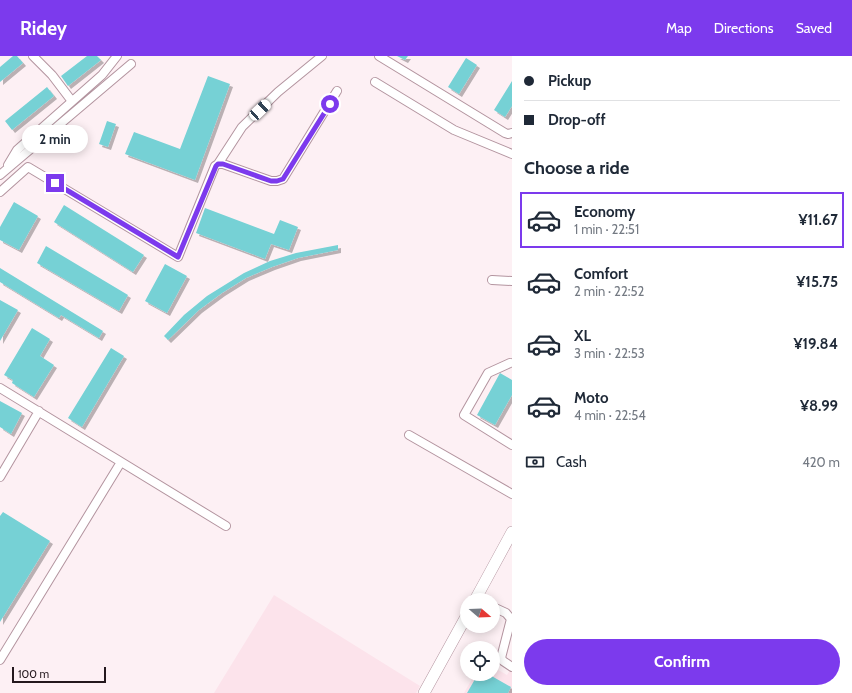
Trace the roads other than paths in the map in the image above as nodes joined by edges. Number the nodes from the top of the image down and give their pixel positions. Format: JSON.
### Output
{"nodes":[{"id":1,"x":33,"y":56,"type":"edge"},
{"id":2,"x":117,"y":56,"type":"edge"},
{"id":3,"x":322,"y":56,"type":"edge"},
{"id":4,"x":379,"y":56,"type":"edge"},
{"id":5,"x":131,"y":64,"type":"dead end"},
{"id":6,"x":375,"y":82,"type":"dead end"},
{"id":7,"x":337,"y":92,"type":"dead end"},
{"id":8,"x":72,"y":100,"type":"junction"},
{"id":9,"x":512,"y":133,"type":"edge"},
{"id":10,"x":512,"y":154,"type":"edge"},
{"id":11,"x":218,"y":164,"type":"junction"},
{"id":12,"x":3,"y":172,"type":"edge"},
{"id":13,"x":0,"y":192,"type":"edge"},
{"id":14,"x":492,"y":280,"type":"dead end"},
{"id":15,"x":512,"y":281,"type":"edge"},
{"id":16,"x":510,"y":363,"type":"dead end"},
{"id":17,"x":0,"y":388,"type":"edge"},
{"id":18,"x":39,"y":411,"type":"junction"},
{"id":19,"x":409,"y":435,"type":"dead end"},
{"id":20,"x":512,"y":445,"type":"edge"},
{"id":21,"x":121,"y":462,"type":"junction"},
{"id":22,"x":0,"y":477,"type":"edge"},
{"id":23,"x":512,"y":494,"type":"edge"},
{"id":24,"x":226,"y":526,"type":"dead end"},
{"id":25,"x":512,"y":532,"type":"edge"},
{"id":26,"x":480,"y":593,"type":"edge"},
{"id":27,"x":500,"y":610,"type":"edge"},
{"id":28,"x":460,"y":628,"type":"edge"},
{"id":29,"x":0,"y":660,"type":"edge"},
{"id":30,"x":512,"y":667,"type":"edge"},
{"id":31,"x":424,"y":693,"type":"edge"}],
"edges":[{"from":1,"to":8,"type":"street"},
{"from":2,"to":8,"type":"street"},
{"from":3,"to":11,"type":"street"},
{"from":4,"to":9,"type":"street"},
{"from":5,"to":12,"type":"street"},
{"from":6,"to":10,"type":"street"},
{"from":7,"to":11,"type":"street"},
{"from":8,"to":12,"type":"street"},
{"from":11,"to":13,"type":"street"},
{"from":14,"to":15,"type":"street"},
{"from":16,"to":20,"type":"street"},
{"from":17,"to":18,"type":"street"},
{"from":18,"to":21,"type":"street"},
{"from":18,"to":22,"type":"street"},
{"from":19,"to":23,"type":"street"},
{"from":21,"to":24,"type":"street"},
{"from":21,"to":29,"type":"street"},
{"from":25,"to":26,"type":"highway"},
{"from":27,"to":30,"type":"street"},
{"from":28,"to":31,"type":"highway"}]}
